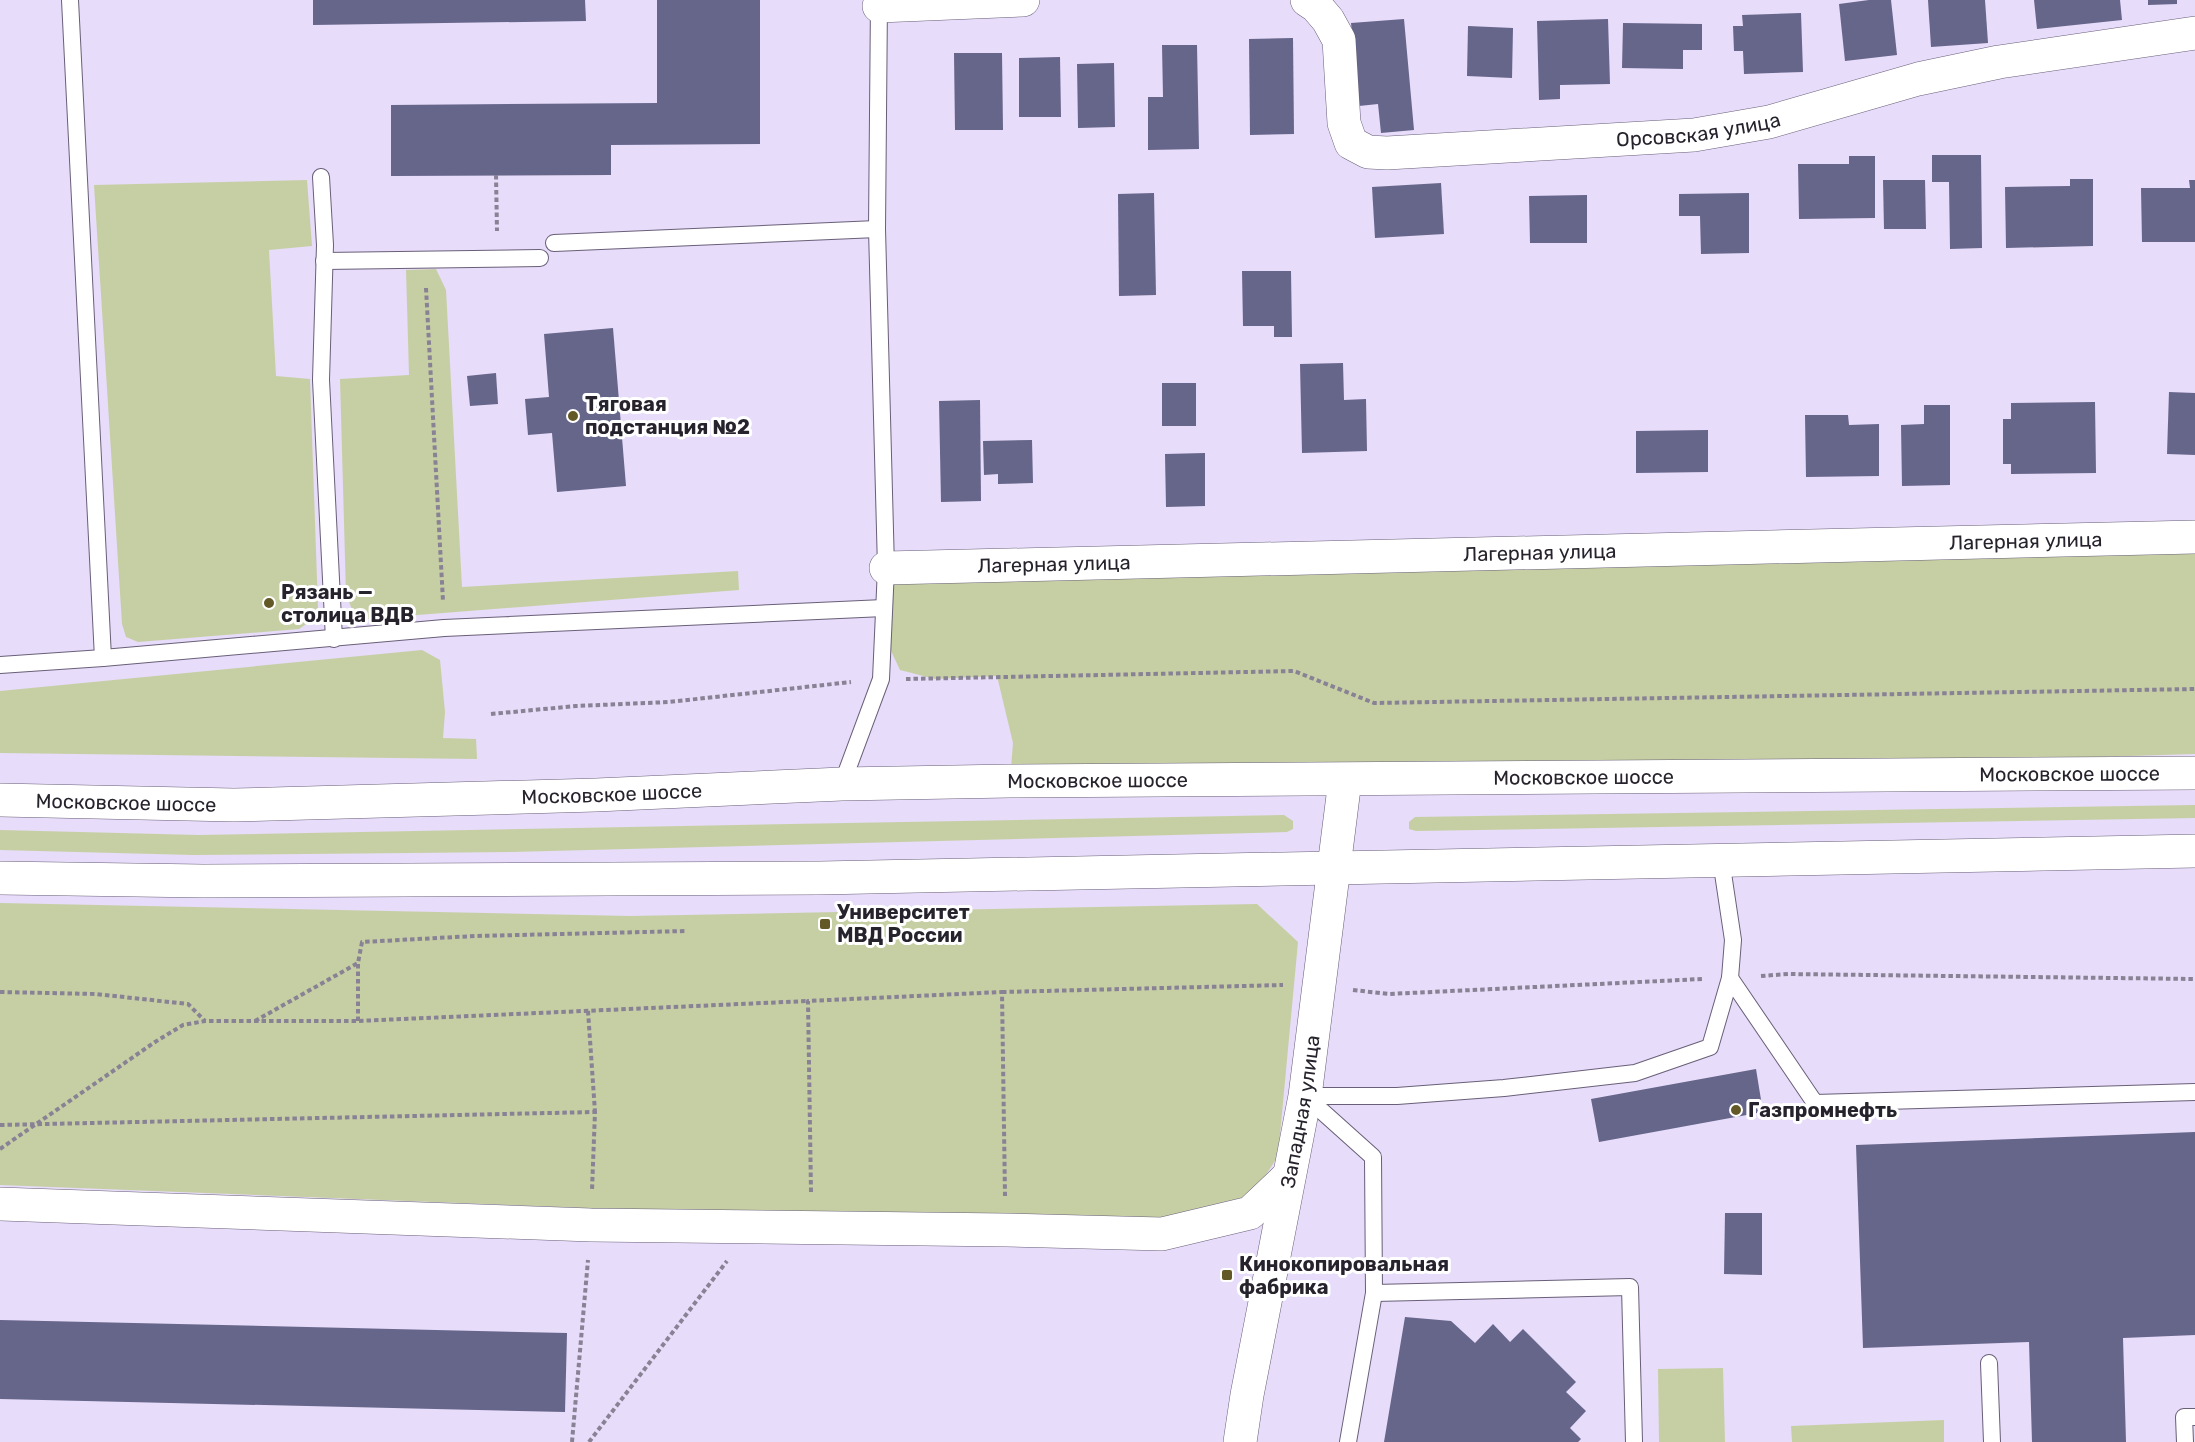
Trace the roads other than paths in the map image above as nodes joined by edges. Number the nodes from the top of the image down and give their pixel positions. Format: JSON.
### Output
{"nodes":[{"id":1,"x":70,"y":0,"type":"edge"},
{"id":2,"x":1023,"y":0,"type":"edge"},
{"id":3,"x":1307,"y":0,"type":"edge"},
{"id":4,"x":879,"y":3,"type":"edge"},
{"id":5,"x":2195,"y":33,"type":"edge"},
{"id":6,"x":321,"y":177,"type":"dead end"},
{"id":7,"x":877,"y":229,"type":"junction"},
{"id":8,"x":554,"y":243,"type":"dead end"},
{"id":9,"x":540,"y":258,"type":"dead end"},
{"id":10,"x":324,"y":261,"type":"junction"},
{"id":11,"x":2195,"y":537,"type":"edge"},
{"id":12,"x":886,"y":568,"type":"junction"},
{"id":13,"x":884,"y":608,"type":"junction"},
{"id":14,"x":334,"y":639,"type":"junction"},
{"id":15,"x":103,"y":658,"type":"junction"},
{"id":16,"x":0,"y":665,"type":"edge"},
{"id":17,"x":2195,"y":773,"type":"edge"},
{"id":18,"x":1345,"y":780,"type":"junction"},
{"id":19,"x":842,"y":784,"type":"junction"},
{"id":20,"x":0,"y":800,"type":"edge"},
{"id":21,"x":2195,"y":851,"type":"edge"},
{"id":22,"x":1720,"y":860,"type":"junction"},
{"id":23,"x":1333,"y":869,"type":"junction"},
{"id":24,"x":0,"y":879,"type":"edge"},
{"id":25,"x":1730,"y":978,"type":"junction"},
{"id":26,"x":2195,"y":1092,"type":"edge"},
{"id":27,"x":1305,"y":1096,"type":"junction"},
{"id":28,"x":1289,"y":1176,"type":"junction"},
{"id":29,"x":0,"y":1204,"type":"edge"},
{"id":30,"x":1374,"y":1293,"type":"junction"},
{"id":31,"x":1989,"y":1364,"type":"dead end"},
{"id":32,"x":2195,"y":1417,"type":"edge"},
{"id":33,"x":1240,"y":1442,"type":"edge"},
{"id":34,"x":1348,"y":1442,"type":"edge"},
{"id":35,"x":1634,"y":1442,"type":"edge"},
{"id":36,"x":1992,"y":1442,"type":"edge"},
{"id":37,"x":2184,"y":1442,"type":"edge"}],
"edges":[{"from":1,"to":15,"type":"lane"},
{"from":2,"to":4,"type":"street"},
{"from":3,"to":5,"type":"street","name":"Орсовская улица"},
{"from":4,"to":7,"type":"lane"},
{"from":6,"to":10,"type":"lane"},
{"from":7,"to":8,"type":"lane"},
{"from":7,"to":12,"type":"lane"},
{"from":9,"to":10,"type":"lane"},
{"from":10,"to":14,"type":"lane"},
{"from":11,"to":12,"type":"street","name":"Лагерная улица"},
{"from":12,"to":13,"type":"lane"},
{"from":13,"to":14,"type":"lane"},
{"from":13,"to":19,"type":"lane"},
{"from":14,"to":15,"type":"lane"},
{"from":15,"to":16,"type":"lane"},
{"from":17,"to":18,"type":"street","name":"Московское шоссе"},
{"from":18,"to":19,"type":"street","name":"Московское шоссе"},
{"from":18,"to":23,"type":"street","name":"Западная улица"},
{"from":19,"to":20,"type":"street","name":"Московское шоссе"},
{"from":21,"to":22,"type":"street"},
{"from":22,"to":23,"type":"street"},
{"from":22,"to":25,"type":"lane"},
{"from":23,"to":24,"type":"street"},
{"from":23,"to":27,"type":"street","name":"Западная улица"},
{"from":25,"to":26,"type":"lane"},
{"from":25,"to":27,"type":"lane"},
{"from":27,"to":28,"type":"street","name":"Западная улица"},
{"from":27,"to":30,"type":"lane"},
{"from":28,"to":29,"type":"street"},
{"from":28,"to":33,"type":"street","name":"Западная улица"},
{"from":30,"to":34,"type":"lane"},
{"from":30,"to":35,"type":"lane"},
{"from":31,"to":36,"type":"lane"},
{"from":32,"to":37,"type":"lane"}]}
